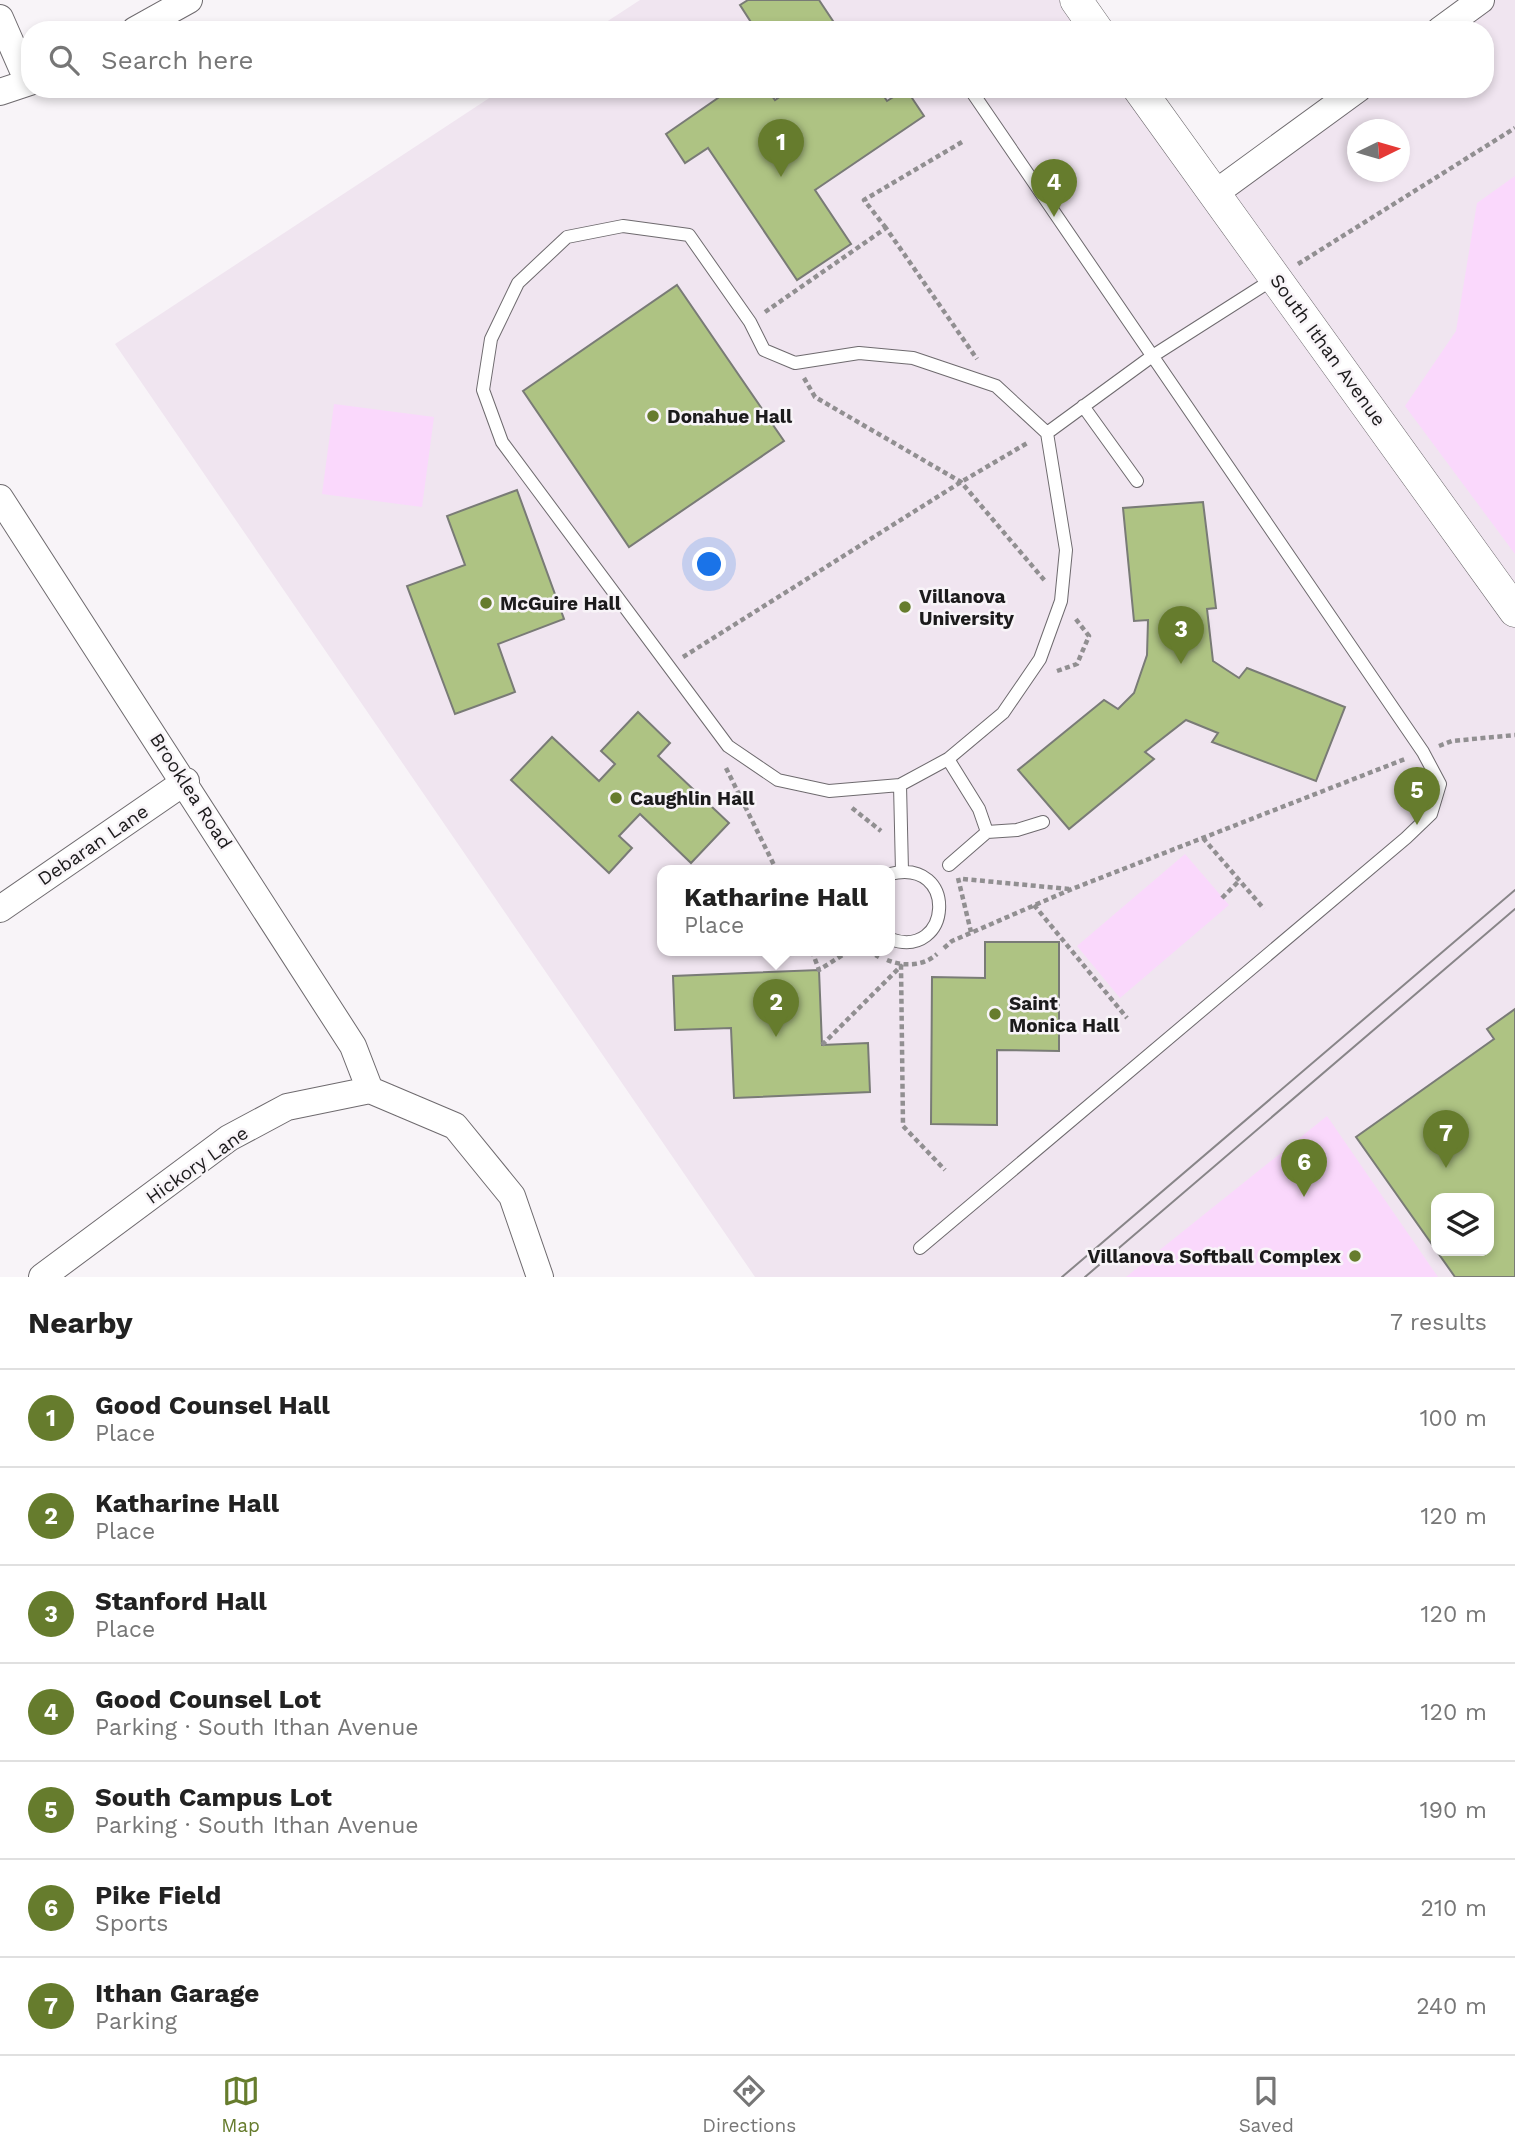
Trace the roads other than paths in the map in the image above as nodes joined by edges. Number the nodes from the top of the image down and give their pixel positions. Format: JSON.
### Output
{"nodes":[{"id":1,"x":189,"y":0,"type":"edge"},
{"id":2,"x":1076,"y":0,"type":"edge"},
{"id":3,"x":1481,"y":0,"type":"edge"},
{"id":4,"x":0,"y":18,"type":"edge"},
{"id":5,"x":151,"y":21,"type":"edge"},
{"id":6,"x":1091,"y":21,"type":"edge"},
{"id":7,"x":1452,"y":21,"type":"edge"},
{"id":8,"x":21,"y":64,"type":"edge"},
{"id":9,"x":21,"y":85,"type":"edge"},
{"id":10,"x":0,"y":92,"type":"edge"},
{"id":11,"x":976,"y":98,"type":"edge"},
{"id":12,"x":1145,"y":98,"type":"edge"},
{"id":13,"x":1346,"y":98,"type":"edge"},
{"id":14,"x":1214,"y":194,"type":"junction"},
{"id":15,"x":1277,"y":278,"type":"junction"},
{"id":16,"x":1151,"y":358,"type":"junction"},
{"id":17,"x":1083,"y":406,"type":"junction"},
{"id":18,"x":1046,"y":433,"type":"junction"},
{"id":19,"x":1137,"y":481,"type":"dead end"},
{"id":20,"x":0,"y":498,"type":"edge"},
{"id":21,"x":1515,"y":611,"type":"edge"},
{"id":22,"x":948,"y":760,"type":"junction"},
{"id":23,"x":186,"y":782,"type":"junction"},
{"id":24,"x":900,"y":785,"type":"junction"},
{"id":25,"x":1043,"y":821,"type":"dead end"},
{"id":26,"x":987,"y":832,"type":"junction"},
{"id":27,"x":949,"y":865,"type":"dead end"},
{"id":28,"x":896,"y":872,"type":"edge"},
{"id":29,"x":0,"y":909,"type":"edge"},
{"id":30,"x":895,"y":940,"type":"edge"},
{"id":31,"x":370,"y":1090,"type":"junction"},
{"id":32,"x":920,"y":1248,"type":"dead end"},
{"id":33,"x":42,"y":1277,"type":"edge"},
{"id":34,"x":540,"y":1277,"type":"edge"}],
"edges":[{"from":1,"to":5,"type":"street"},
{"from":2,"to":6,"type":"street"},
{"from":3,"to":7,"type":"street"},
{"from":4,"to":8,"type":"street"},
{"from":9,"to":10,"type":"street"},
{"from":11,"to":16,"type":"lane"},
{"from":12,"to":14,"type":"street","name":"South Ithan Avenue"},
{"from":13,"to":14,"type":"street"},
{"from":14,"to":15,"type":"street","name":"South Ithan Avenue"},
{"from":15,"to":16,"type":"lane"},
{"from":15,"to":21,"type":"street","name":"South Ithan Avenue"},
{"from":16,"to":17,"type":"lane"},
{"from":16,"to":32,"type":"lane"},
{"from":17,"to":18,"type":"lane"},
{"from":17,"to":19,"type":"lane"},
{"from":18,"to":22,"type":"lane"},
{"from":18,"to":24,"type":"lane"},
{"from":20,"to":23,"type":"street","name":"Brooklea Road"},
{"from":22,"to":24,"type":"lane"},
{"from":22,"to":26,"type":"lane"},
{"from":23,"to":29,"type":"street","name":"Debaran Lane"},
{"from":23,"to":31,"type":"street","name":"Brooklea Road"},
{"from":24,"to":28,"type":"lane"},
{"from":25,"to":26,"type":"lane"},
{"from":26,"to":27,"type":"lane"},
{"from":28,"to":30,"type":"lane"},
{"from":31,"to":33,"type":"street","name":"Hickory Lane"},
{"from":31,"to":34,"type":"street"}]}
